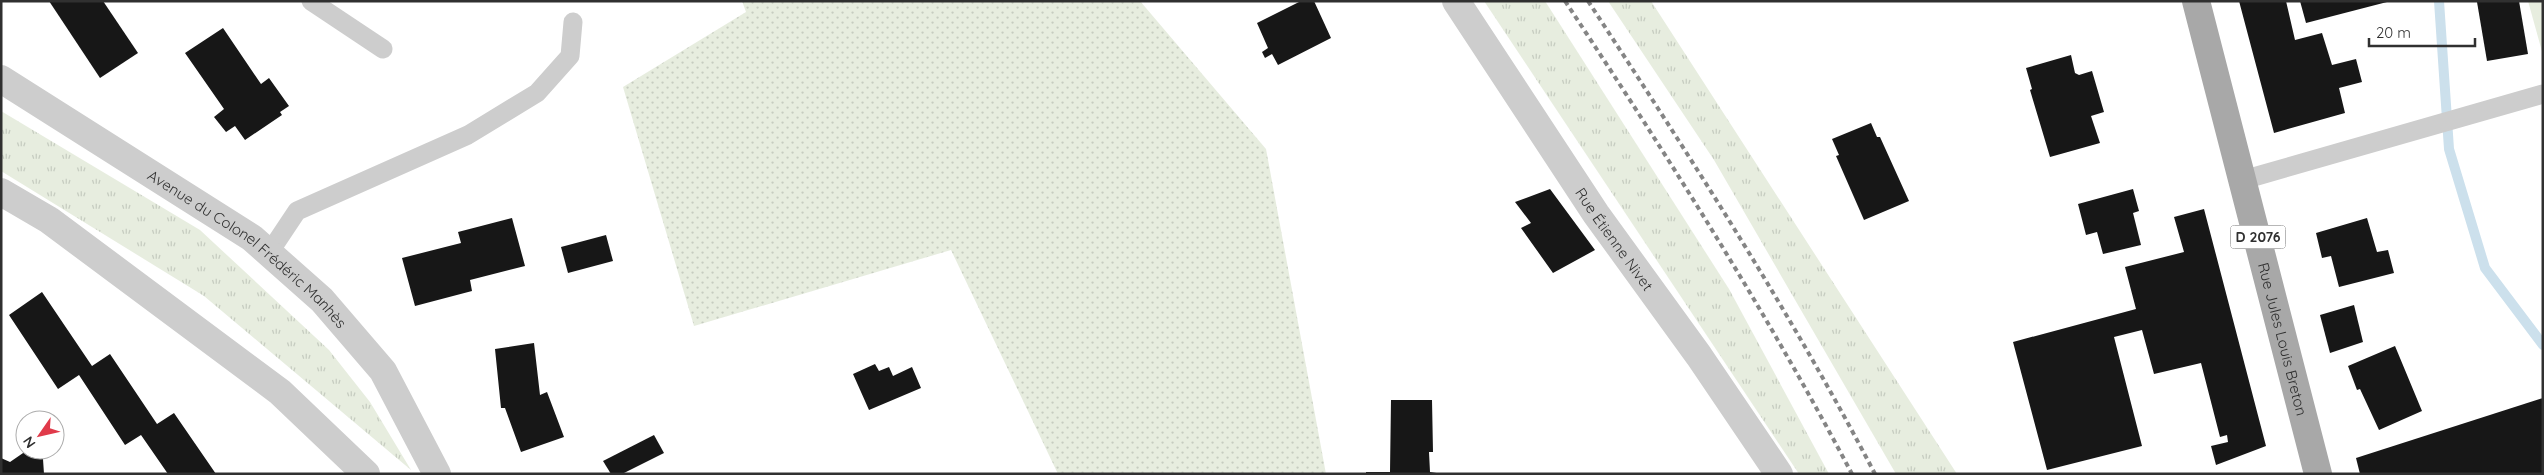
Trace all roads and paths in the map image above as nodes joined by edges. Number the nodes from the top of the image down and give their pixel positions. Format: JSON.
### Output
{"nodes":[{"id":1,"x":311,"y":1,"type":"edge"},
{"id":2,"x":1456,"y":1,"type":"edge"},
{"id":3,"x":2196,"y":1,"type":"edge"},
{"id":4,"x":574,"y":22,"type":"dead end"},
{"id":5,"x":383,"y":48,"type":"dead end"},
{"id":6,"x":1,"y":79,"type":"edge"},
{"id":7,"x":2543,"y":94,"type":"edge"},
{"id":8,"x":2243,"y":180,"type":"junction"},
{"id":9,"x":1,"y":192,"type":"edge"},
{"id":10,"x":269,"y":253,"type":"junction"},
{"id":11,"x":366,"y":474,"type":"edge"},
{"id":12,"x":436,"y":474,"type":"edge"},
{"id":13,"x":1779,"y":474,"type":"edge"},
{"id":14,"x":2318,"y":474,"type":"edge"}],
"edges":[{"from":1,"to":5,"type":"lane"},
{"from":2,"to":13,"type":"street","name":"Rue Étienne Nivet"},
{"from":3,"to":8,"type":"main road","name":"Rue Jules Louis Breton","number":"D 2076"},
{"from":4,"to":10,"type":"lane"},
{"from":6,"to":10,"type":"street","name":"Avenue du Colonel Frédéric Manhès"},
{"from":7,"to":8,"type":"lane"},
{"from":8,"to":14,"type":"main road","name":"Rue Jules Louis Breton","number":"D 2076"},
{"from":9,"to":11,"type":"street"},
{"from":10,"to":12,"type":"street","name":"Avenue du Colonel Frédéric Manhès"}]}
